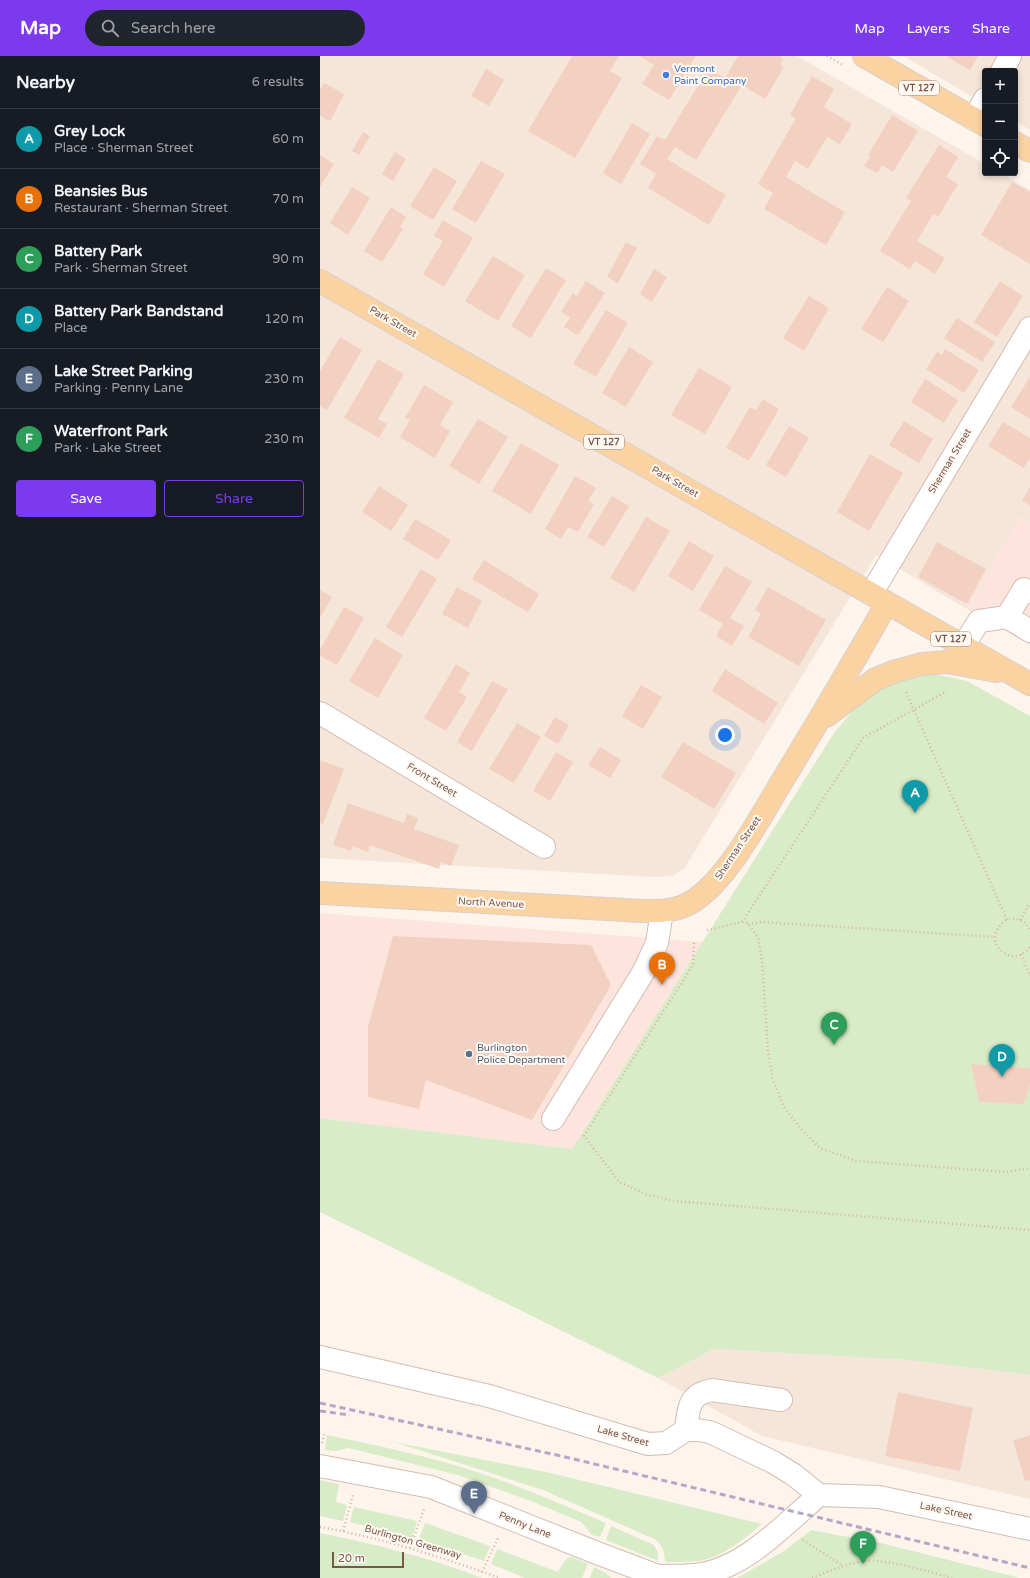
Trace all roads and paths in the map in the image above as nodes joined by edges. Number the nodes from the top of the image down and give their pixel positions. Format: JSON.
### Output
{"nodes":[{"id":1,"x":864,"y":56,"type":"edge"},
{"id":2,"x":1010,"y":56,"type":"edge"},
{"id":3,"x":1004,"y":68,"type":"edge"},
{"id":4,"x":984,"y":104,"type":"edge"},
{"id":5,"x":979,"y":122,"type":"edge"},
{"id":6,"x":1018,"y":145,"type":"edge"},
{"id":7,"x":1030,"y":151,"type":"edge"},
{"id":8,"x":320,"y":281,"type":"edge"},
{"id":9,"x":1030,"y":328,"type":"edge"},
{"id":10,"x":1030,"y":592,"type":"edge"},
{"id":11,"x":879,"y":599,"type":"junction"},
{"id":12,"x":1007,"y":617,"type":"junction"},
{"id":13,"x":1030,"y":631,"type":"edge"},
{"id":14,"x":963,"y":646,"type":"junction"},
{"id":15,"x":1022,"y":679,"type":"edge"},
{"id":16,"x":903,"y":685,"type":"dead end"},
{"id":17,"x":947,"y":691,"type":"dead end"},
{"id":18,"x":914,"y":710,"type":"junction"},
{"id":19,"x":320,"y":713,"type":"edge"},
{"id":20,"x":817,"y":723,"type":"junction"},
{"id":21,"x":544,"y":847,"type":"dead end"},
{"id":22,"x":320,"y":893,"type":"edge"},
{"id":23,"x":1030,"y":903,"type":"edge"},
{"id":24,"x":662,"y":911,"type":"junction"},
{"id":25,"x":1007,"y":920,"type":"junction"},
{"id":26,"x":1020,"y":920,"type":"junction"},
{"id":27,"x":742,"y":922,"type":"junction"},
{"id":28,"x":748,"y":924,"type":"junction"},
{"id":29,"x":1030,"y":929,"type":"edge"},
{"id":30,"x":707,"y":930,"type":"dead end"},
{"id":31,"x":995,"y":937,"type":"junction"},
{"id":32,"x":694,"y":943,"type":"dead end"},
{"id":33,"x":1030,"y":946,"type":"edge"},
{"id":34,"x":1021,"y":954,"type":"junction"},
{"id":35,"x":1030,"y":976,"type":"edge"},
{"id":36,"x":553,"y":1118,"type":"dead end"},
{"id":37,"x":1030,"y":1168,"type":"edge"},
{"id":38,"x":1030,"y":1230,"type":"edge"},
{"id":39,"x":320,"y":1357,"type":"edge"},
{"id":40,"x":781,"y":1400,"type":"dead end"},
{"id":41,"x":686,"y":1430,"type":"junction"},
{"id":42,"x":320,"y":1466,"type":"edge"},
{"id":43,"x":358,"y":1473,"type":"junction"},
{"id":44,"x":431,"y":1487,"type":"junction"},
{"id":45,"x":818,"y":1495,"type":"junction"},
{"id":46,"x":507,"y":1517,"type":"junction"},
{"id":47,"x":785,"y":1525,"type":"junction"},
{"id":48,"x":320,"y":1527,"type":"edge"},
{"id":49,"x":1030,"y":1529,"type":"edge"},
{"id":50,"x":343,"y":1531,"type":"junction"},
{"id":51,"x":410,"y":1548,"type":"junction"},
{"id":52,"x":843,"y":1566,"type":"junction"},
{"id":53,"x":482,"y":1572,"type":"junction"},
{"id":54,"x":657,"y":1577,"type":"edge"},
{"id":55,"x":500,"y":1578,"type":"edge"},
{"id":56,"x":812,"y":1578,"type":"edge"},
{"id":57,"x":952,"y":1578,"type":"edge"}],
"edges":[{"from":1,"to":5,"type":"main road","number":"VT 127"},
{"from":2,"to":3,"type":"street"},
{"from":4,"to":5,"type":"street"},
{"from":6,"to":7,"type":"main road"},
{"from":8,"to":11,"type":"main road","name":"Park Street","number":"VT 127"},
{"from":9,"to":11,"type":"street","name":"Sherman Street"},
{"from":10,"to":12,"type":"street"},
{"from":11,"to":14,"type":"main road","name":"Park Street","number":"VT 127"},
{"from":11,"to":20,"type":"main road","name":"Sherman Street"},
{"from":12,"to":13,"type":"street"},
{"from":12,"to":14,"type":"street"},
{"from":14,"to":15,"type":"main road","name":"Park Street","number":"VT 127"},
{"from":15,"to":20,"type":"main road","name":"Sherman Street"},
{"from":16,"to":18,"type":"path"},
{"from":17,"to":18,"type":"path"},
{"from":18,"to":25,"type":"path"},
{"from":18,"to":27,"type":"path"},
{"from":19,"to":21,"type":"street","name":"Front Street"},
{"from":20,"to":24,"type":"main road","name":"Sherman Street"},
{"from":22,"to":24,"type":"main road","name":"North Avenue"},
{"from":23,"to":26,"type":"path"},
{"from":24,"to":36,"type":"street"},
{"from":25,"to":26,"type":"path"},
{"from":25,"to":31,"type":"path"},
{"from":26,"to":29,"type":"path"},
{"from":27,"to":28,"type":"path"},
{"from":27,"to":30,"type":"path"},
{"from":28,"to":31,"type":"path"},
{"from":28,"to":37,"type":"path"},
{"from":31,"to":34,"type":"path"},
{"from":32,"to":38,"type":"path"},
{"from":33,"to":34,"type":"path"},
{"from":34,"to":35,"type":"path"},
{"from":39,"to":41,"type":"street","name":"Lake Street"},
{"from":40,"to":41,"type":"street"},
{"from":41,"to":45,"type":"street"},
{"from":42,"to":43,"type":"street","name":"Penny Lane"},
{"from":43,"to":44,"type":"street","name":"Penny Lane"},
{"from":43,"to":50,"type":"path"},
{"from":44,"to":46,"type":"street","name":"Penny Lane"},
{"from":44,"to":51,"type":"path"},
{"from":45,"to":47,"type":"street","name":"Penny Lane"},
{"from":45,"to":49,"type":"street","name":"Lake Street"},
{"from":46,"to":53,"type":"path"},
{"from":46,"to":54,"type":"street","name":"Penny Lane"},
{"from":47,"to":52,"type":"path"},
{"from":47,"to":54,"type":"street","name":"Penny Lane"},
{"from":48,"to":50,"type":"path","name":"Burlington Greenway"},
{"from":50,"to":51,"type":"path","name":"Burlington Greenway"},
{"from":51,"to":53,"type":"path","name":"Burlington Greenway"},
{"from":52,"to":56,"type":"path"},
{"from":52,"to":57,"type":"path"},
{"from":53,"to":55,"type":"path","name":"Burlington Greenway"}]}
